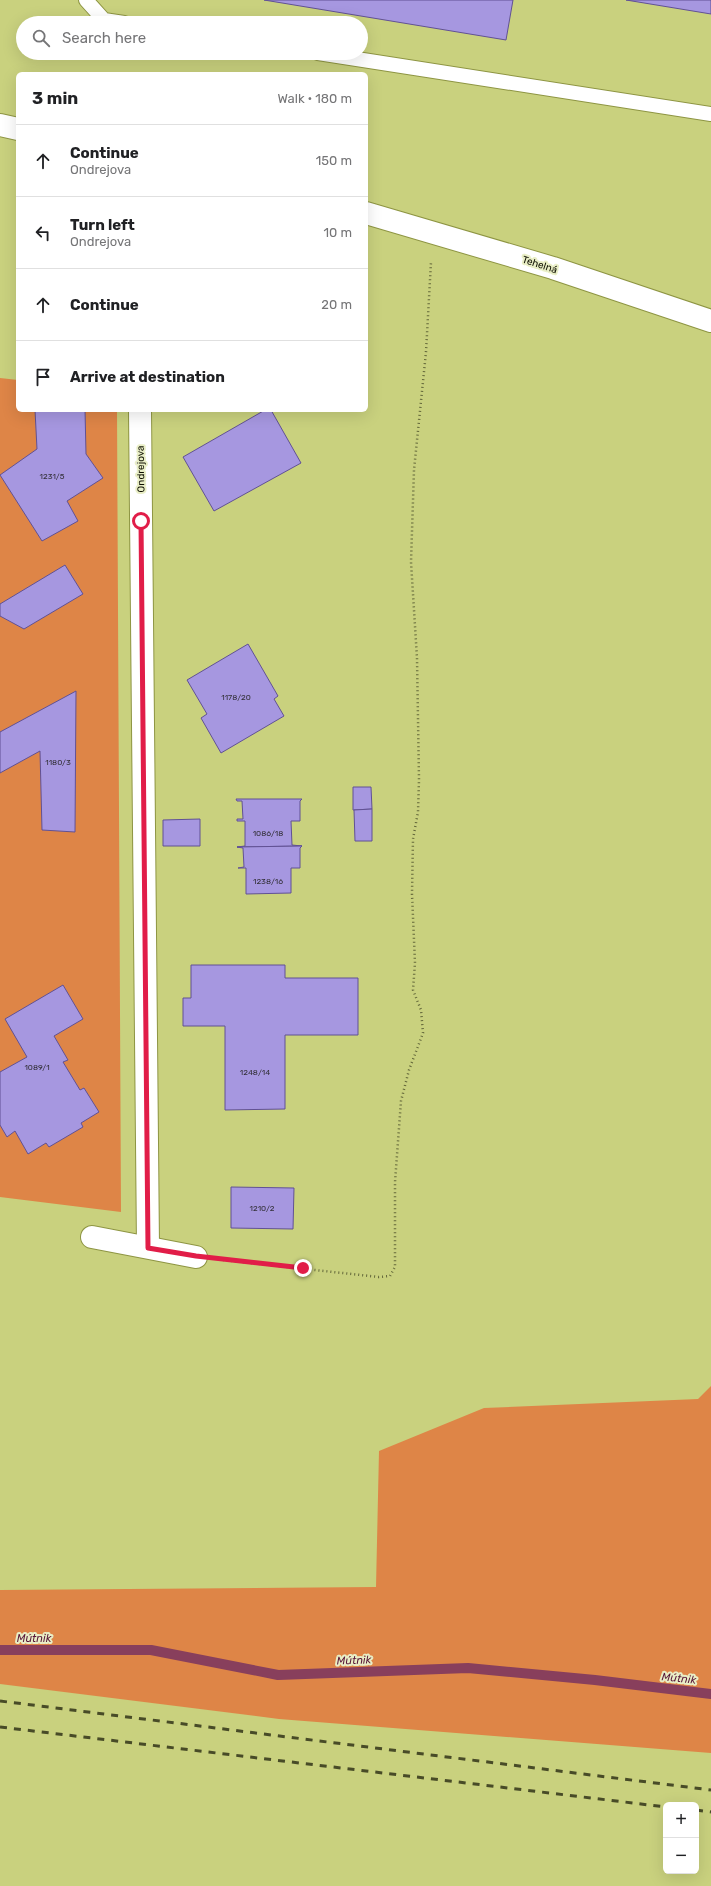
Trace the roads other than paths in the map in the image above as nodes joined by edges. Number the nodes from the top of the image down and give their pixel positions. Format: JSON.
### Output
{"nodes":[{"id":1,"x":86,"y":0,"type":"edge"},
{"id":2,"x":100,"y":16,"type":"edge"},
{"id":3,"x":363,"y":60,"type":"edge"},
{"id":4,"x":711,"y":114,"type":"edge"},
{"id":5,"x":0,"y":125,"type":"edge"},
{"id":6,"x":16,"y":129,"type":"edge"},
{"id":7,"x":368,"y":214,"type":"edge"},
{"id":8,"x":711,"y":321,"type":"edge"},
{"id":9,"x":140,"y":412,"type":"edge"},
{"id":10,"x":92,"y":1237,"type":"dead end"},
{"id":11,"x":148,"y":1248,"type":"junction"},
{"id":12,"x":196,"y":1256,"type":"road end"}],
"edges":[{"from":1,"to":2,"type":"lane"},
{"from":3,"to":4,"type":"lane"},
{"from":5,"to":6,"type":"street"},
{"from":7,"to":8,"type":"street","name":"Tehelná"},
{"from":9,"to":11,"type":"street","name":"Ondrejova"},
{"from":10,"to":11,"type":"street"},
{"from":11,"to":12,"type":"street"}]}
